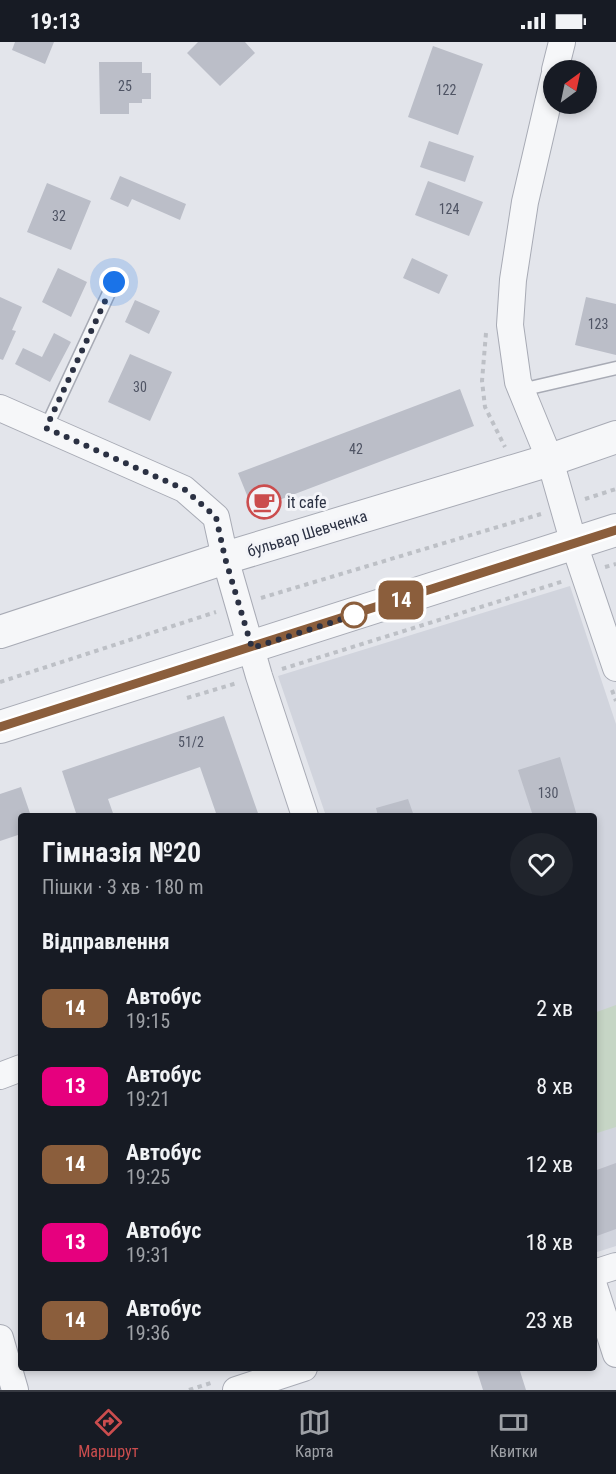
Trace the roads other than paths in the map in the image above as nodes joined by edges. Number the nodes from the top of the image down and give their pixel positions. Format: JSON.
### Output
{"nodes":[{"id":1,"x":562,"y":42,"type":"edge"},
{"id":2,"x":558,"y":60,"type":"edge"},
{"id":3,"x":545,"y":114,"type":"edge"},
{"id":4,"x":114,"y":282,"type":"dead end"},
{"id":5,"x":616,"y":368,"type":"edge"},
{"id":6,"x":521,"y":390,"type":"junction"},
{"id":7,"x":0,"y":408,"type":"edge"},
{"id":8,"x":46,"y":428,"type":"junction"},
{"id":9,"x":616,"y":437,"type":"edge"},
{"id":10,"x":550,"y":459,"type":"junction"},
{"id":11,"x":616,"y":530,"type":"edge"},
{"id":12,"x":574,"y":544,"type":"junction"},
{"id":13,"x":225,"y":558,"type":"junction"},
{"id":14,"x":0,"y":632,"type":"edge"},
{"id":15,"x":252,"y":648,"type":"junction"},
{"id":16,"x":616,"y":668,"type":"edge"},
{"id":17,"x":0,"y":727,"type":"edge"},
{"id":18,"x":304,"y":813,"type":"edge"},
{"id":19,"x":18,"y":1069,"type":"edge"},
{"id":20,"x":0,"y":1076,"type":"edge"},
{"id":21,"x":616,"y":1266,"type":"edge"},
{"id":22,"x":597,"y":1273,"type":"edge"},
{"id":23,"x":597,"y":1295,"type":"edge"},
{"id":24,"x":0,"y":1338,"type":"edge"},
{"id":25,"x":616,"y":1354,"type":"edge"},
{"id":26,"x":295,"y":1371,"type":"edge"},
{"id":27,"x":15,"y":1390,"type":"edge"},
{"id":28,"x":236,"y":1390,"type":"edge"}],
"edges":[{"from":1,"to":2,"type":"street"},
{"from":3,"to":6,"type":"street"},
{"from":4,"to":8,"type":"lane"},
{"from":5,"to":6,"type":"lane"},
{"from":6,"to":10,"type":"street"},
{"from":7,"to":8,"type":"street"},
{"from":8,"to":13,"type":"street"},
{"from":9,"to":10,"type":"street","name":"бульвар Шевченка"},
{"from":10,"to":12,"type":"street"},
{"from":10,"to":13,"type":"street","name":"бульвар Шевченка"},
{"from":11,"to":12,"type":"street"},
{"from":12,"to":15,"type":"street"},
{"from":12,"to":16,"type":"street"},
{"from":13,"to":14,"type":"street","name":"бульвар Шевченка"},
{"from":13,"to":15,"type":"street"},
{"from":15,"to":17,"type":"street"},
{"from":15,"to":18,"type":"street"},
{"from":19,"to":20,"type":"street"},
{"from":21,"to":22,"type":"street"},
{"from":23,"to":25,"type":"street"},
{"from":24,"to":27,"type":"street"},
{"from":26,"to":28,"type":"street"}]}
